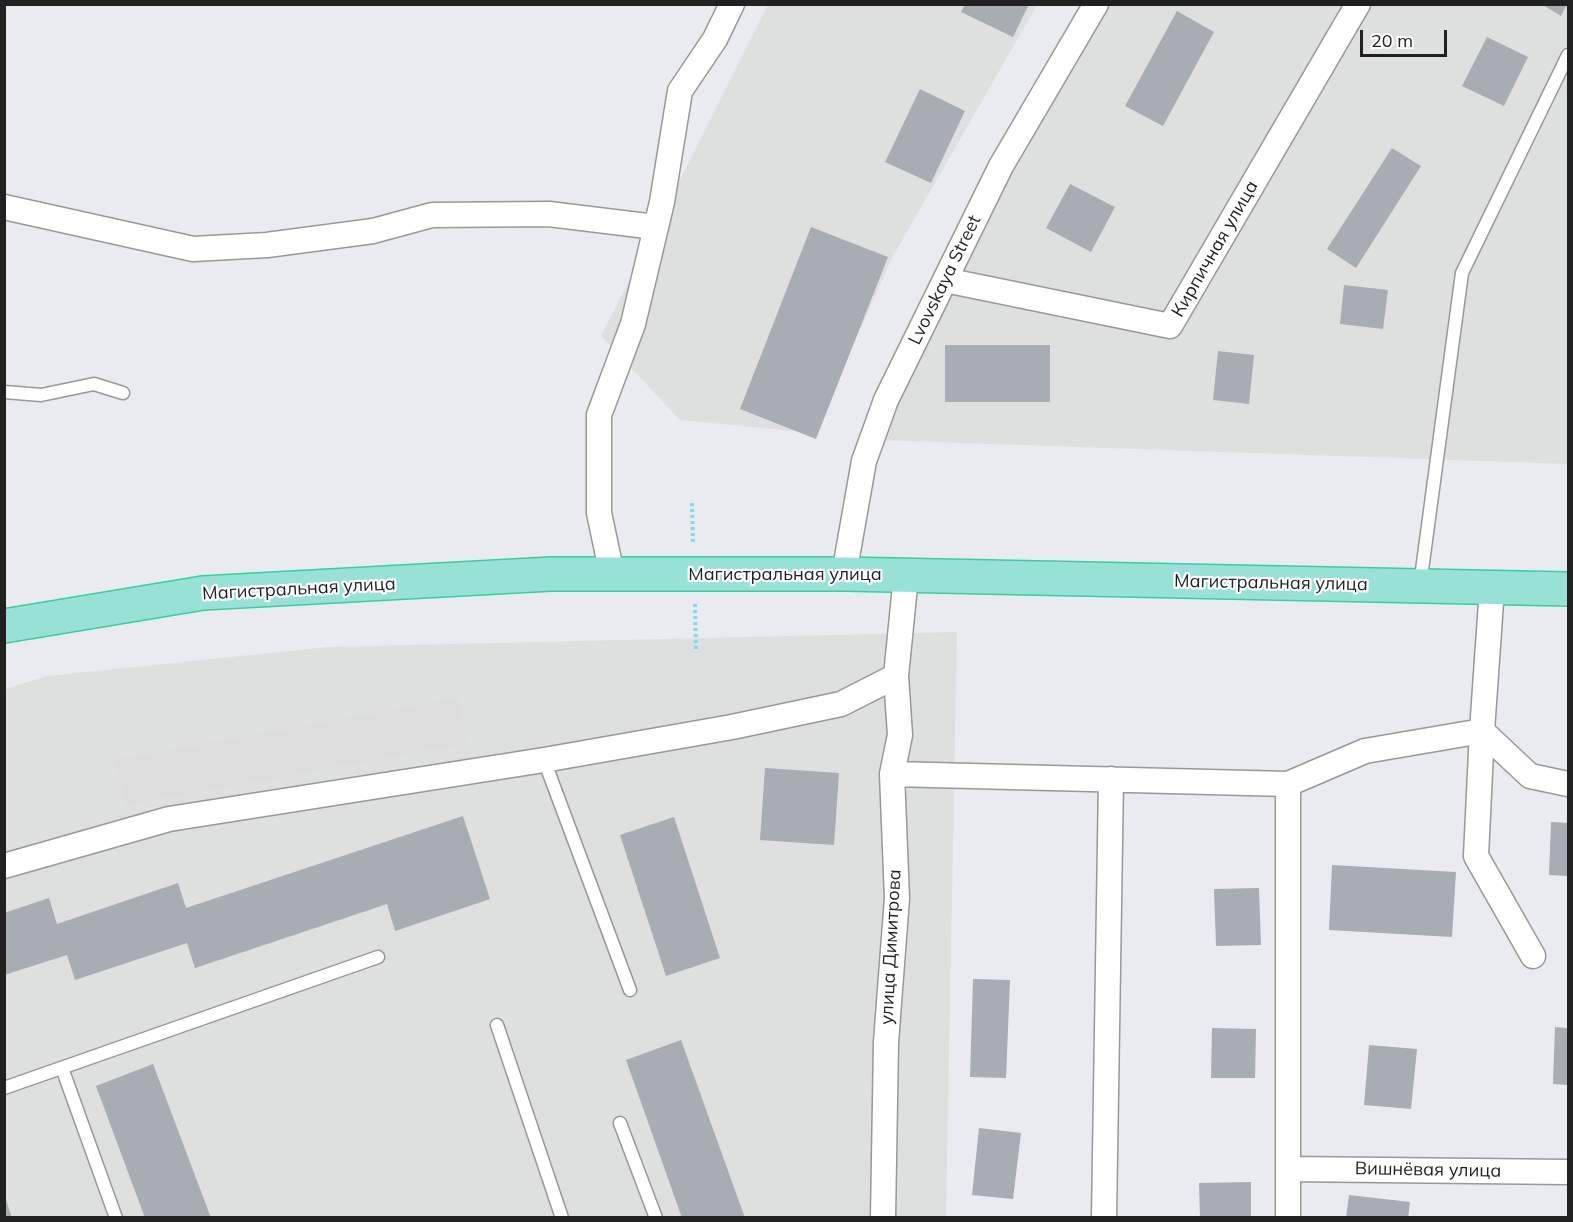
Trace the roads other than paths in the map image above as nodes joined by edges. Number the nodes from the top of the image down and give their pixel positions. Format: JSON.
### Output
{"nodes":[{"id":1,"x":732,"y":4,"type":"edge"},
{"id":2,"x":1096,"y":4,"type":"edge"},
{"id":3,"x":1358,"y":4,"type":"edge"},
{"id":4,"x":1569,"y":55,"type":"edge"},
{"id":5,"x":4,"y":207,"type":"edge"},
{"id":6,"x":655,"y":227,"type":"junction"},
{"id":7,"x":945,"y":280,"type":"junction"},
{"id":8,"x":4,"y":392,"type":"edge"},
{"id":9,"x":123,"y":393,"type":"dead end"},
{"id":10,"x":612,"y":574,"type":"junction"},
{"id":11,"x":844,"y":574,"type":"junction"},
{"id":12,"x":906,"y":576,"type":"junction"},
{"id":13,"x":1419,"y":586,"type":"junction"},
{"id":14,"x":1492,"y":588,"type":"junction"},
{"id":15,"x":1569,"y":589,"type":"edge"},
{"id":16,"x":4,"y":626,"type":"edge"},
{"id":17,"x":896,"y":676,"type":"junction"},
{"id":18,"x":1482,"y":731,"type":"junction"},
{"id":19,"x":544,"y":760,"type":"junction"},
{"id":20,"x":892,"y":774,"type":"junction"},
{"id":21,"x":1111,"y":779,"type":"junction"},
{"id":22,"x":1288,"y":784,"type":"junction"},
{"id":23,"x":1569,"y":784,"type":"edge"},
{"id":24,"x":4,"y":866,"type":"edge"},
{"id":25,"x":1533,"y":956,"type":"dead end"},
{"id":26,"x":378,"y":957,"type":"dead end"},
{"id":27,"x":630,"y":990,"type":"dead end"},
{"id":28,"x":497,"y":1025,"type":"dead end"},
{"id":29,"x":62,"y":1068,"type":"junction"},
{"id":30,"x":4,"y":1088,"type":"edge"},
{"id":31,"x":620,"y":1123,"type":"dead end"},
{"id":32,"x":1288,"y":1169,"type":"junction"},
{"id":33,"x":1569,"y":1172,"type":"edge"},
{"id":34,"x":117,"y":1218,"type":"edge"},
{"id":35,"x":562,"y":1218,"type":"edge"},
{"id":36,"x":656,"y":1218,"type":"edge"},
{"id":37,"x":883,"y":1218,"type":"edge"},
{"id":38,"x":1104,"y":1218,"type":"edge"},
{"id":39,"x":1288,"y":1218,"type":"edge"}],
"edges":[{"from":1,"to":6,"type":"street"},
{"from":2,"to":7,"type":"street","name":"Lvovskaya Street"},
{"from":3,"to":7,"type":"street","name":"Кирпичная улица"},
{"from":4,"to":13,"type":"lane"},
{"from":5,"to":6,"type":"street"},
{"from":6,"to":10,"type":"street"},
{"from":7,"to":11,"type":"street","name":"Lvovskaya Street"},
{"from":8,"to":9,"type":"lane"},
{"from":10,"to":11,"type":"highway","name":"Магистральная улица"},
{"from":10,"to":16,"type":"highway","name":"Магистральная улица"},
{"from":11,"to":12,"type":"highway","name":"Магистральная улица"},
{"from":12,"to":13,"type":"highway","name":"Магистральная улица"},
{"from":12,"to":17,"type":"street","name":"улица Димитрова"},
{"from":13,"to":14,"type":"highway","name":"Магистральная улица"},
{"from":14,"to":15,"type":"highway","name":"Магистральная улица"},
{"from":14,"to":18,"type":"street"},
{"from":17,"to":19,"type":"street"},
{"from":17,"to":20,"type":"street","name":"улица Димитрова"},
{"from":18,"to":22,"type":"street"},
{"from":18,"to":23,"type":"street"},
{"from":18,"to":25,"type":"street"},
{"from":19,"to":24,"type":"street"},
{"from":19,"to":27,"type":"lane"},
{"from":20,"to":21,"type":"street"},
{"from":20,"to":37,"type":"street","name":"улица Димитрова"},
{"from":21,"to":22,"type":"street"},
{"from":21,"to":38,"type":"street"},
{"from":22,"to":32,"type":"street"},
{"from":26,"to":29,"type":"lane"},
{"from":28,"to":35,"type":"lane"},
{"from":29,"to":30,"type":"lane"},
{"from":29,"to":34,"type":"lane"},
{"from":31,"to":36,"type":"lane"},
{"from":32,"to":33,"type":"street","name":"Вишнёвая улица"},
{"from":32,"to":39,"type":"street"}]}
